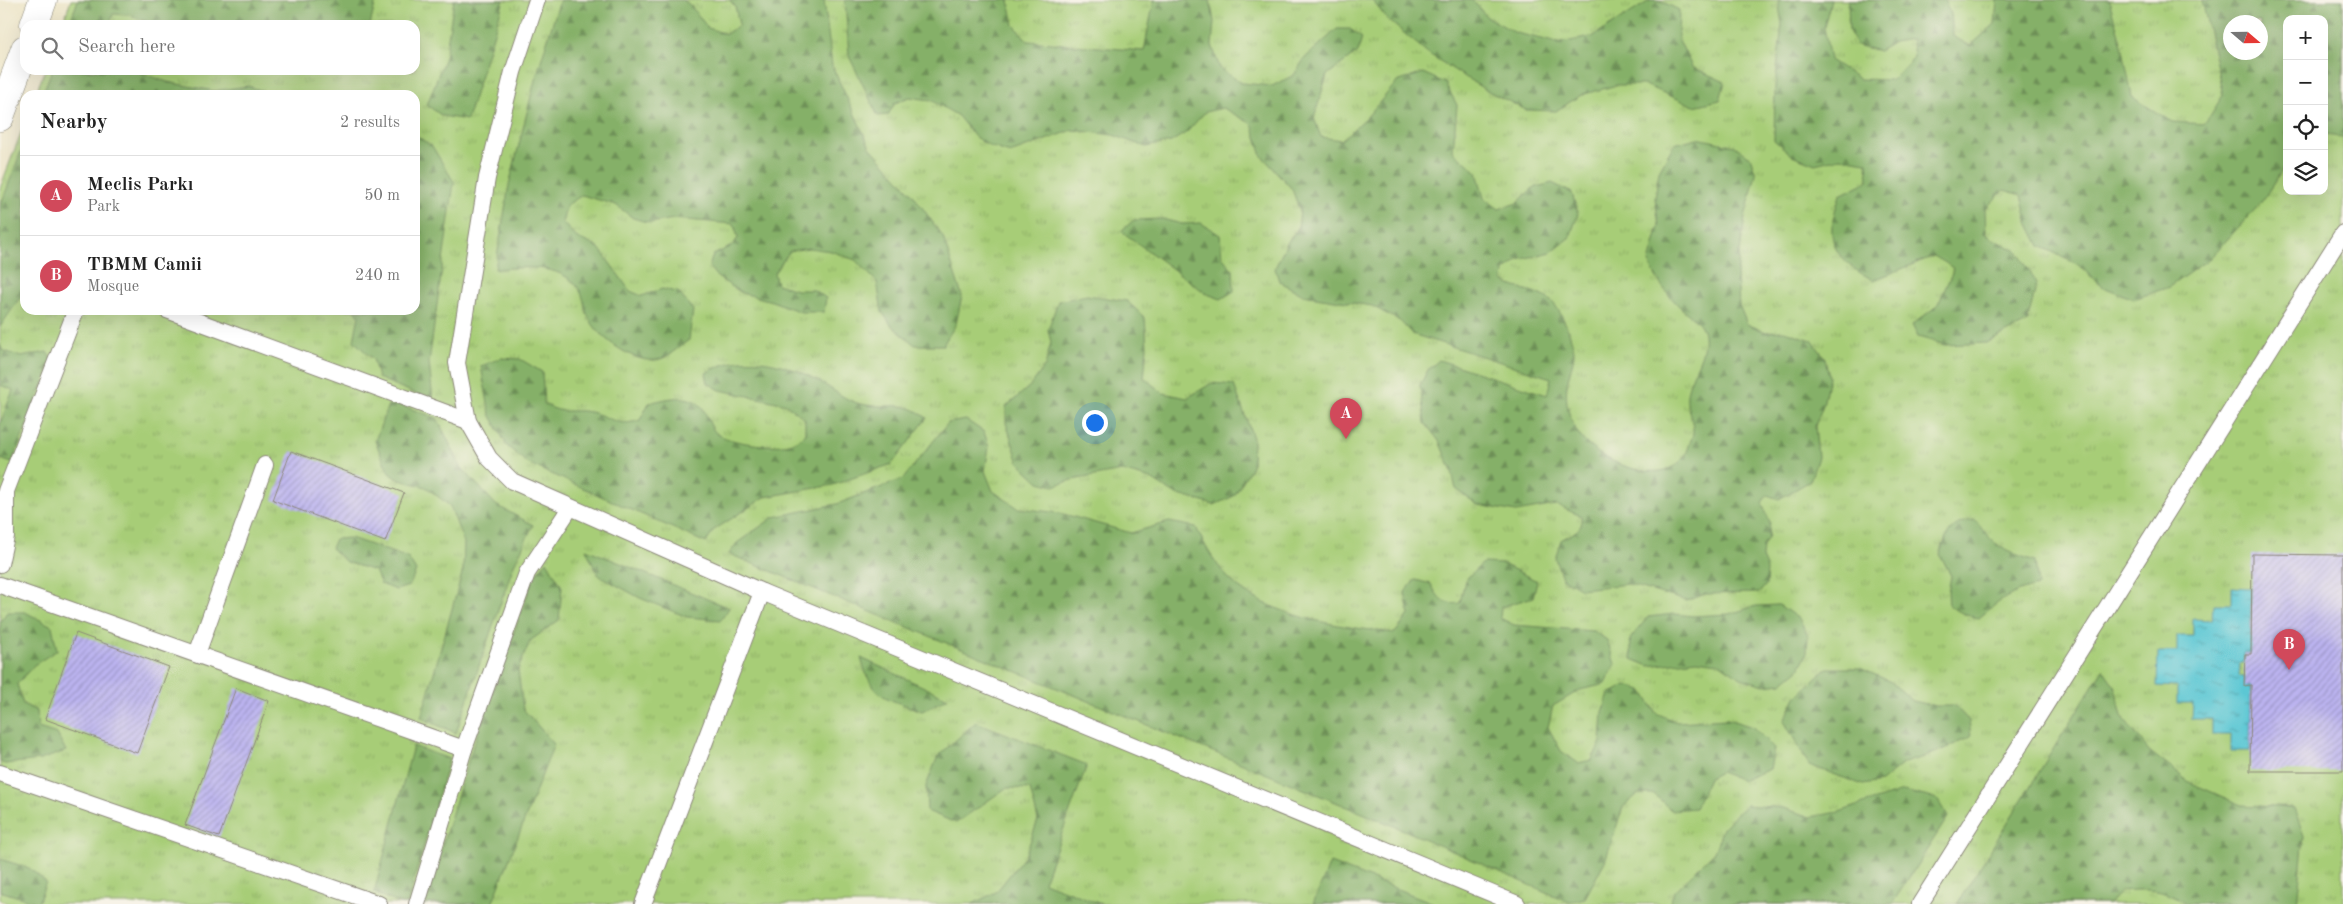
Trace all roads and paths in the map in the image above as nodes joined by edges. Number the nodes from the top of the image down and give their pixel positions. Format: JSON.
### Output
{"nodes":[{"id":1,"x":43,"y":0,"type":"edge"},
{"id":2,"x":537,"y":0,"type":"edge"},
{"id":3,"x":36,"y":20,"type":"edge"},
{"id":4,"x":20,"y":63,"type":"edge"},
{"id":5,"x":0,"y":117,"type":"edge"},
{"id":6,"x":2343,"y":233,"type":"edge"},
{"id":7,"x":74,"y":315,"type":"edge"},
{"id":8,"x":181,"y":315,"type":"edge"},
{"id":9,"x":468,"y":420,"type":"junction"},
{"id":10,"x":265,"y":465,"type":"dead end"},
{"id":11,"x":570,"y":508,"type":"junction"},
{"id":12,"x":0,"y":564,"type":"edge"},
{"id":13,"x":0,"y":584,"type":"edge"},
{"id":14,"x":762,"y":592,"type":"junction"},
{"id":15,"x":197,"y":654,"type":"junction"},
{"id":16,"x":464,"y":749,"type":"junction"},
{"id":17,"x":0,"y":773,"type":"edge"},
{"id":18,"x":380,"y":904,"type":"edge"},
{"id":19,"x":417,"y":904,"type":"edge"},
{"id":20,"x":643,"y":904,"type":"edge"},
{"id":21,"x":1517,"y":904,"type":"edge"},
{"id":22,"x":1920,"y":904,"type":"edge"}],
"edges":[{"from":1,"to":3,"type":"street"},
{"from":2,"to":9,"type":"lane"},
{"from":4,"to":5,"type":"street"},
{"from":6,"to":22,"type":"lane"},
{"from":7,"to":12,"type":"lane"},
{"from":8,"to":9,"type":"lane"},
{"from":9,"to":11,"type":"lane"},
{"from":10,"to":15,"type":"lane"},
{"from":11,"to":14,"type":"lane"},
{"from":11,"to":16,"type":"lane"},
{"from":13,"to":15,"type":"lane"},
{"from":14,"to":20,"type":"lane"},
{"from":14,"to":21,"type":"lane"},
{"from":15,"to":16,"type":"lane"},
{"from":16,"to":19,"type":"lane"},
{"from":17,"to":18,"type":"lane"}]}
